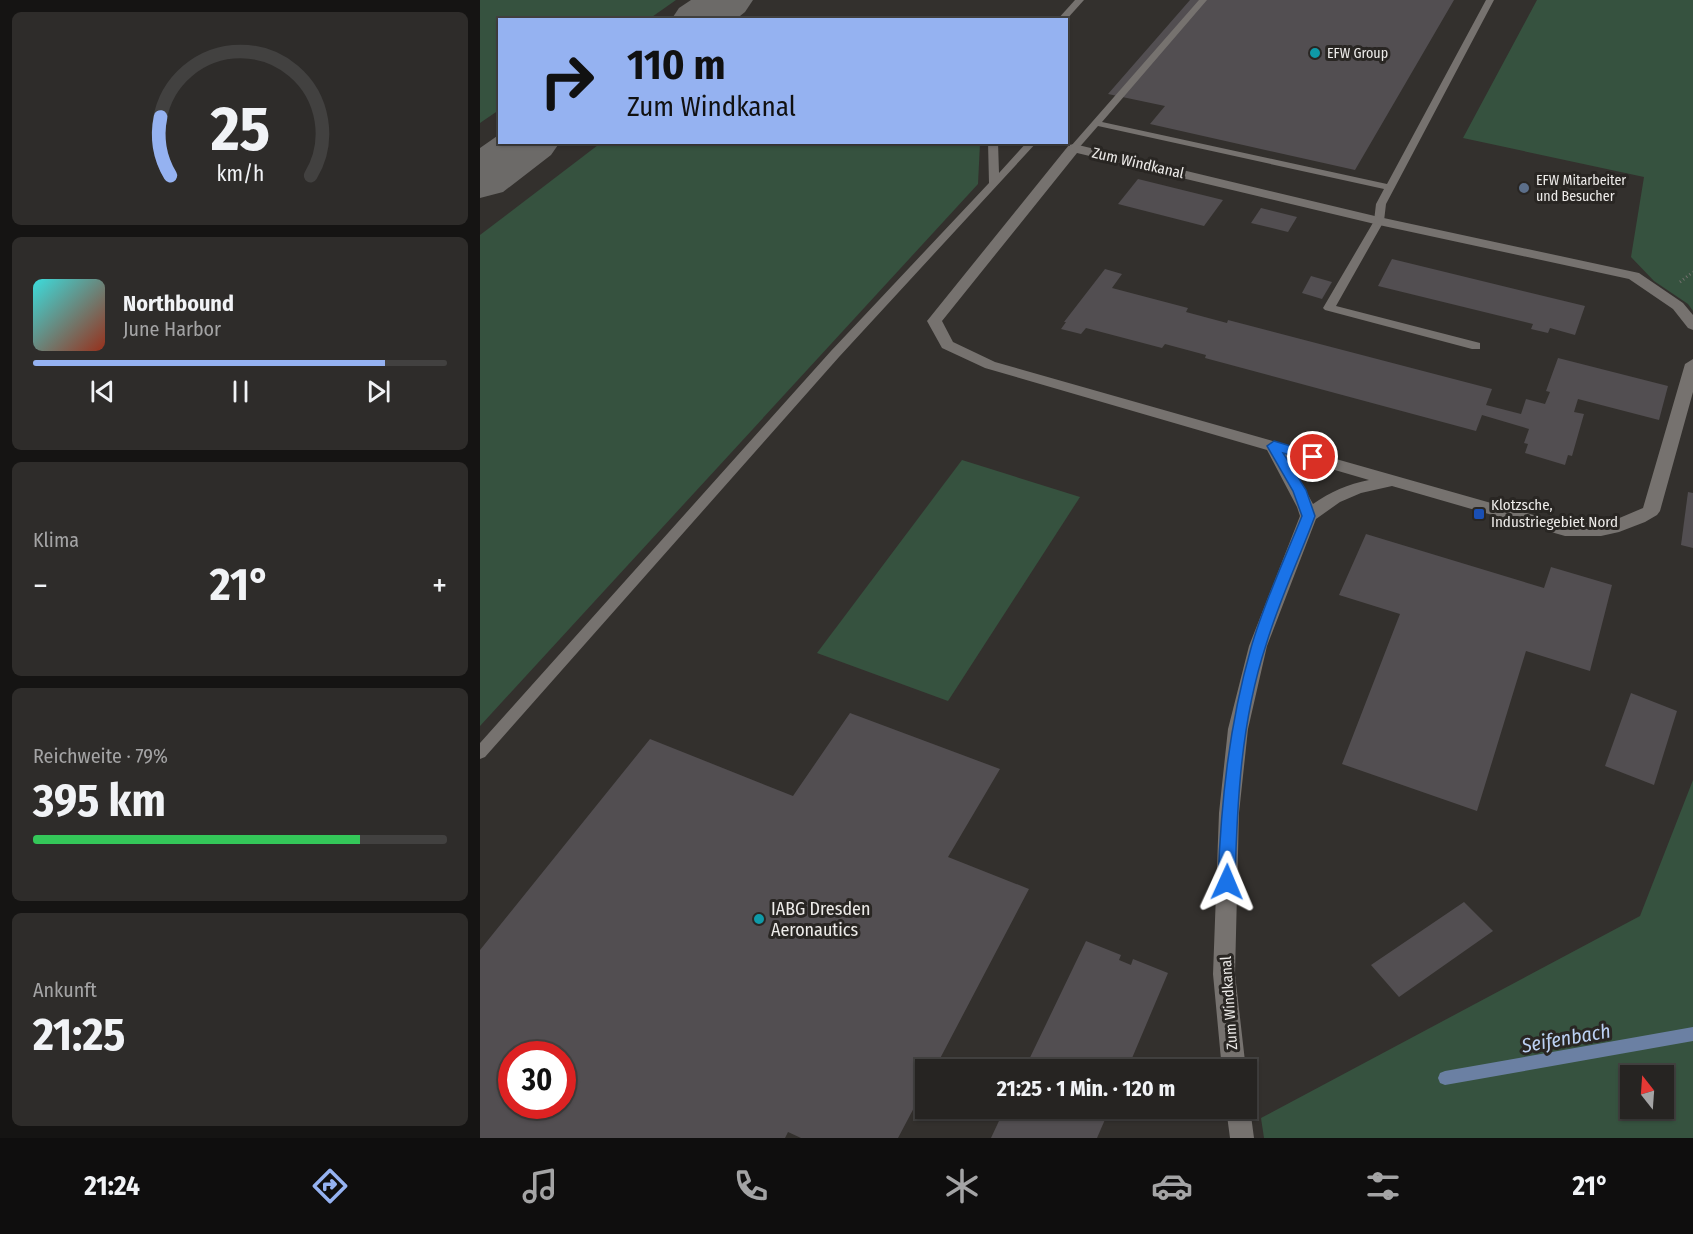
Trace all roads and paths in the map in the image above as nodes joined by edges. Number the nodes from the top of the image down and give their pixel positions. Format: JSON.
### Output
{"nodes":[{"id":1,"x":1080,"y":0,"type":"edge"},
{"id":2,"x":1203,"y":0,"type":"edge"},
{"id":3,"x":1490,"y":0,"type":"edge"},
{"id":4,"x":1063,"y":18,"type":"edge"},
{"id":5,"x":1096,"y":123,"type":"junction"},
{"id":6,"x":993,"y":144,"type":"edge"},
{"id":7,"x":1031,"y":144,"type":"edge"},
{"id":8,"x":1074,"y":148,"type":"junction"},
{"id":9,"x":994,"y":184,"type":"junction"},
{"id":10,"x":1389,"y":187,"type":"junction"},
{"id":11,"x":1379,"y":221,"type":"junction"},
{"id":12,"x":1693,"y":325,"type":"edge"},
{"id":13,"x":1476,"y":346,"type":"dead end"},
{"id":14,"x":1693,"y":364,"type":"edge"},
{"id":15,"x":1274,"y":446,"type":"junction"},
{"id":16,"x":1392,"y":480,"type":"junction"},
{"id":17,"x":1309,"y":516,"type":"junction"},
{"id":18,"x":480,"y":753,"type":"edge"},
{"id":19,"x":1233,"y":1059,"type":"edge"},
{"id":20,"x":1239,"y":1119,"type":"edge"},
{"id":21,"x":1242,"y":1138,"type":"edge"}],
"edges":[{"from":1,"to":4,"type":"lane"},
{"from":2,"to":5,"type":"lane"},
{"from":3,"to":10,"type":"lane"},
{"from":5,"to":8,"type":"lane"},
{"from":5,"to":10,"type":"lane"},
{"from":6,"to":9,"type":"lane"},
{"from":7,"to":9,"type":"lane"},
{"from":8,"to":11,"type":"street","name":"Zum Windkanal"},
{"from":8,"to":15,"type":"street","name":"Zum Windkanal"},
{"from":9,"to":18,"type":"lane"},
{"from":10,"to":11,"type":"lane"},
{"from":11,"to":12,"type":"street","name":"Zum Windkanal"},
{"from":11,"to":13,"type":"lane"},
{"from":14,"to":16,"type":"street","name":"Zum Windkanal"},
{"from":15,"to":16,"type":"street","name":"Zum Windkanal"},
{"from":15,"to":17,"type":"street"},
{"from":16,"to":17,"type":"street"},
{"from":17,"to":19,"type":"street","name":"Zum Windkanal"},
{"from":20,"to":21,"type":"street"}]}
